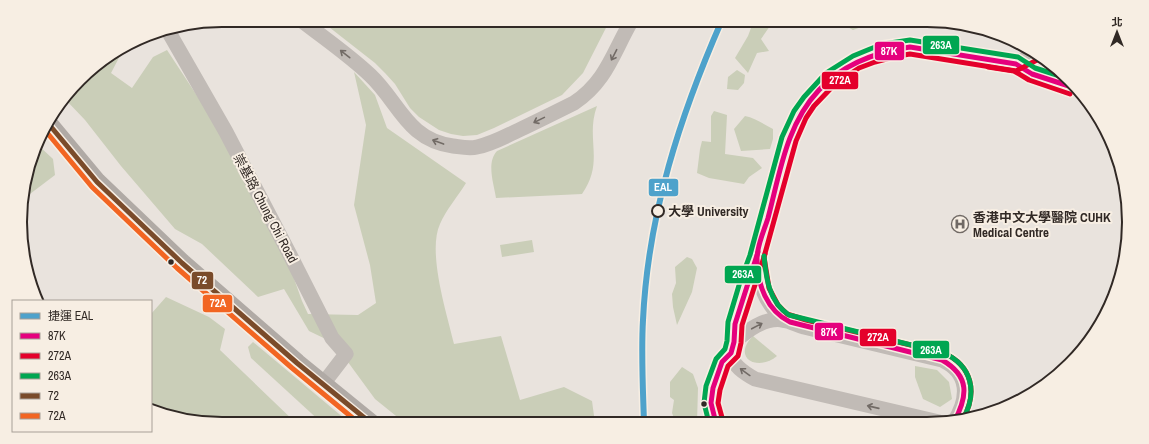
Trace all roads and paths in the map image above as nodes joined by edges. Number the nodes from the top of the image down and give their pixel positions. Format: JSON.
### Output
{"nodes":[{"id":1,"x":310,"y":27,"type":"edge"},
{"id":2,"x":628,"y":27,"type":"edge"},
{"id":3,"x":170,"y":34,"type":"edge"},
{"id":4,"x":1029,"y":56,"type":"edge"},
{"id":5,"x":1016,"y":64,"type":"junction"},
{"id":6,"x":1066,"y":85,"type":"edge"},
{"id":7,"x":51,"y":127,"type":"edge"},
{"id":8,"x":757,"y":257,"type":"junction"},
{"id":9,"x":783,"y":320,"type":"junction"},
{"id":10,"x":734,"y":342,"type":"junction"},
{"id":11,"x":323,"y":384,"type":"junction"},
{"id":12,"x":959,"y":414,"type":"edge"},
{"id":13,"x":363,"y":417,"type":"edge"},
{"id":14,"x":918,"y":417,"type":"edge"}],
"edges":[{"from":2,"to":1,"type":"street","one_way":true},
{"from":3,"to":11,"type":"street","name":"崇基路 Chung Chi Road"},
{"from":4,"to":5,"type":"street"},
{"from":5,"to":6,"type":"street"},
{"from":5,"to":8,"type":"street"},
{"from":7,"to":11,"type":"main road"},
{"from":8,"to":9,"type":"street"},
{"from":8,"to":10,"type":"street"},
{"from":10,"to":9,"type":"street","one_way":true},
{"from":9,"to":12,"type":"street"},
{"from":14,"to":10,"type":"street","one_way":true},
{"from":11,"to":13,"type":"main road"}]}
